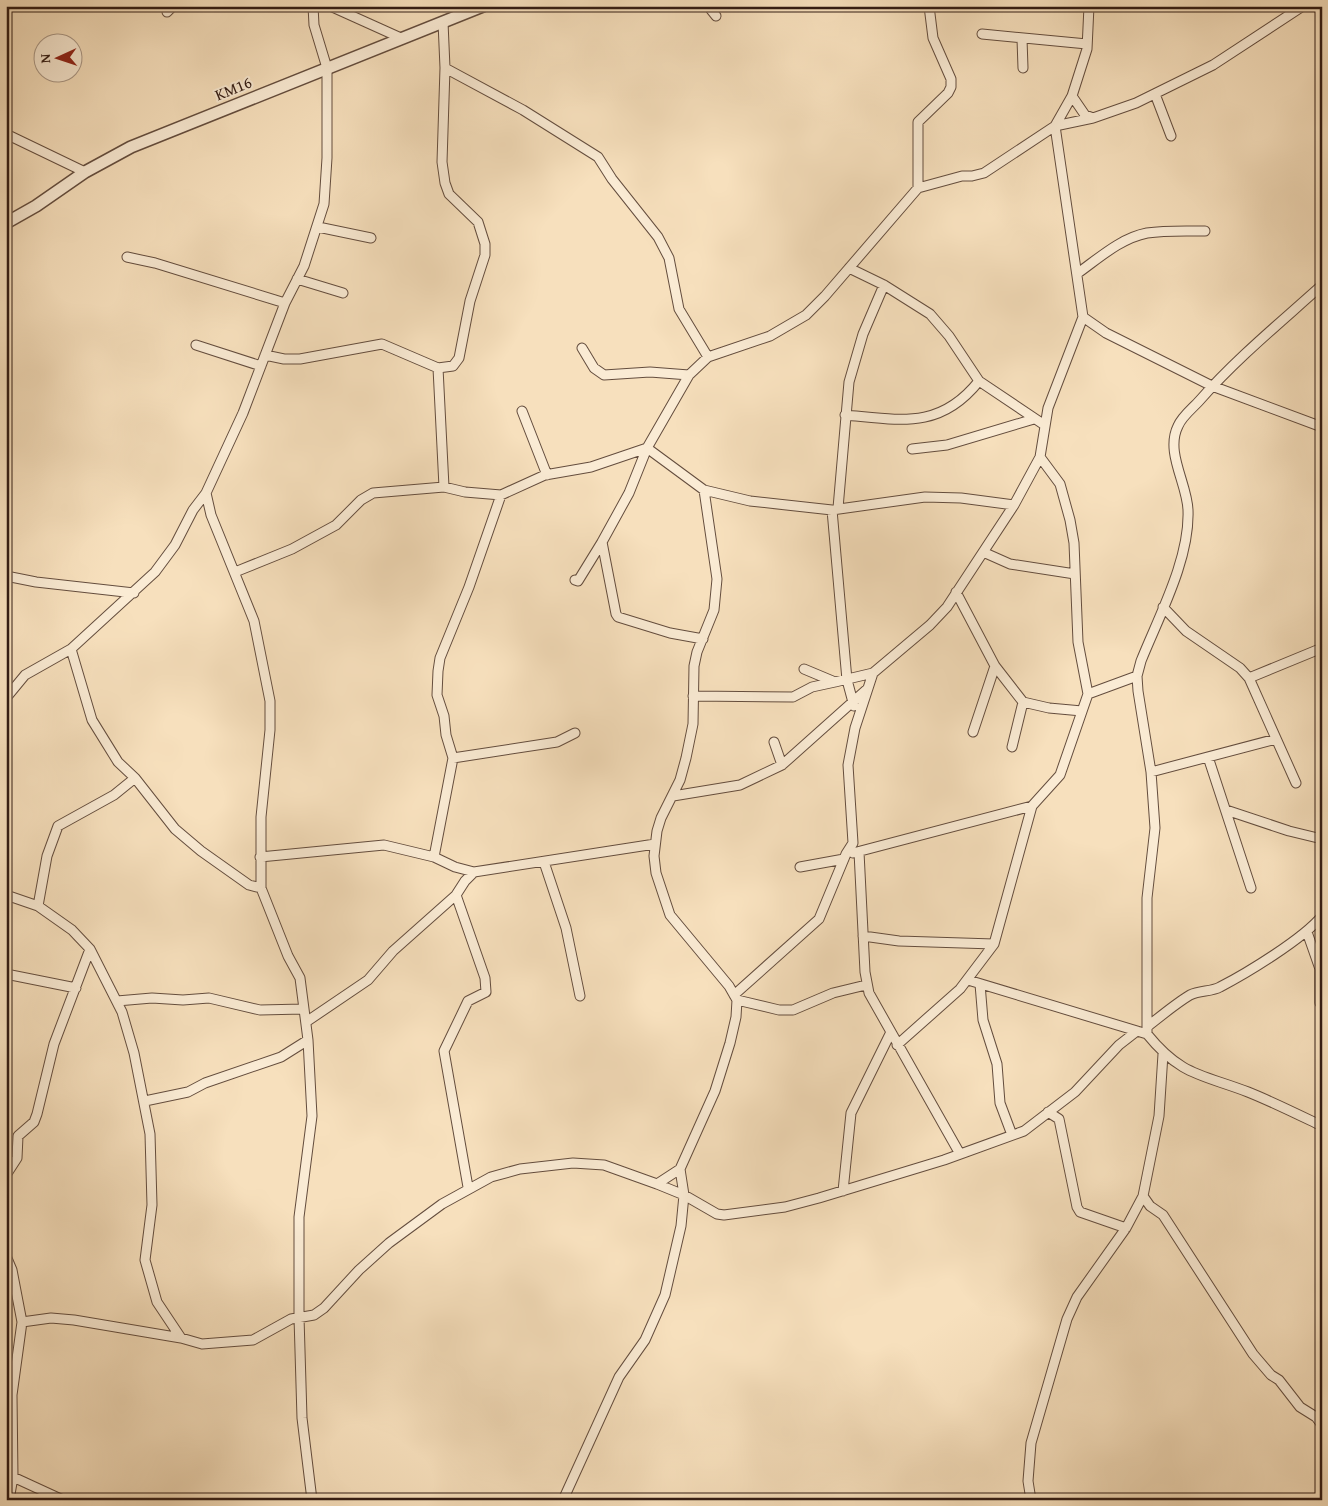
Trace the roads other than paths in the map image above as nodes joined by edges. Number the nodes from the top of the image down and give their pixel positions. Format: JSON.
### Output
{"nodes":[{"id":1,"x":313,"y":6,"type":"edge"},
{"id":2,"x":330,"y":6,"type":"edge"},
{"id":3,"x":483,"y":6,"type":"edge"},
{"id":4,"x":708,"y":6,"type":"edge"},
{"id":5,"x":929,"y":6,"type":"edge"},
{"id":6,"x":1089,"y":6,"type":"edge"},
{"id":7,"x":1303,"y":6,"type":"edge"},
{"id":8,"x":716,"y":16,"type":"dead end"},
{"id":9,"x":443,"y":22,"type":"junction"},
{"id":10,"x":982,"y":34,"type":"dead end"},
{"id":11,"x":401,"y":38,"type":"junction"},
{"id":12,"x":1022,"y":39,"type":"junction"},
{"id":13,"x":1088,"y":44,"type":"junction"},
{"id":14,"x":327,"y":68,"type":"junction"},
{"id":15,"x":445,"y":68,"type":"junction"},
{"id":16,"x":1023,"y":68,"type":"dead end"},
{"id":17,"x":1155,"y":94,"type":"junction"},
{"id":18,"x":1072,"y":96,"type":"junction"},
{"id":19,"x":1093,"y":118,"type":"junction"},
{"id":20,"x":1055,"y":126,"type":"junction"},
{"id":21,"x":6,"y":134,"type":"edge"},
{"id":22,"x":1171,"y":136,"type":"dead end"},
{"id":23,"x":85,"y":172,"type":"junction"},
{"id":24,"x":918,"y":188,"type":"junction"},
{"id":25,"x":6,"y":223,"type":"edge"},
{"id":26,"x":318,"y":227,"type":"junction"},
{"id":27,"x":1205,"y":231,"type":"dead end"},
{"id":28,"x":371,"y":238,"type":"dead end"},
{"id":29,"x":127,"y":257,"type":"dead end"},
{"id":30,"x":849,"y":268,"type":"junction"},
{"id":31,"x":1078,"y":273,"type":"junction"},
{"id":32,"x":297,"y":279,"type":"junction"},
{"id":33,"x":884,"y":285,"type":"junction"},
{"id":34,"x":1322,"y":285,"type":"edge"},
{"id":35,"x":343,"y":293,"type":"dead end"},
{"id":36,"x":285,"y":303,"type":"junction"},
{"id":37,"x":1084,"y":317,"type":"junction"},
{"id":38,"x":196,"y":345,"type":"dead end"},
{"id":39,"x":582,"y":348,"type":"dead end"},
{"id":40,"x":265,"y":355,"type":"junction"},
{"id":41,"x":708,"y":356,"type":"junction"},
{"id":42,"x":261,"y":366,"type":"junction"},
{"id":43,"x":438,"y":368,"type":"junction"},
{"id":44,"x":689,"y":375,"type":"junction"},
{"id":45,"x":979,"y":381,"type":"junction"},
{"id":46,"x":1212,"y":386,"type":"junction"},
{"id":47,"x":522,"y":411,"type":"dead end"},
{"id":48,"x":845,"y":415,"type":"junction"},
{"id":49,"x":1034,"y":419,"type":"junction"},
{"id":50,"x":1043,"y":424,"type":"junction"},
{"id":51,"x":1322,"y":427,"type":"edge"},
{"id":52,"x":647,"y":448,"type":"junction"},
{"id":53,"x":912,"y":449,"type":"dead end"},
{"id":54,"x":1040,"y":457,"type":"junction"},
{"id":55,"x":548,"y":475,"type":"junction"},
{"id":56,"x":444,"y":487,"type":"junction"},
{"id":57,"x":704,"y":490,"type":"junction"},
{"id":58,"x":206,"y":493,"type":"junction"},
{"id":59,"x":501,"y":494,"type":"junction"},
{"id":60,"x":1014,"y":505,"type":"junction"},
{"id":61,"x":835,"y":509,"type":"junction"},
{"id":62,"x":193,"y":510,"type":"junction"},
{"id":63,"x":212,"y":515,"type":"junction"},
{"id":64,"x":602,"y":542,"type":"junction"},
{"id":65,"x":983,"y":552,"type":"junction"},
{"id":66,"x":235,"y":572,"type":"junction"},
{"id":67,"x":1075,"y":574,"type":"junction"},
{"id":68,"x":6,"y":576,"type":"edge"},
{"id":69,"x":575,"y":580,"type":"dead end"},
{"id":70,"x":956,"y":592,"type":"junction"},
{"id":71,"x":134,"y":593,"type":"junction"},
{"id":72,"x":1162,"y":606,"type":"junction"},
{"id":73,"x":703,"y":639,"type":"junction"},
{"id":74,"x":1322,"y":648,"type":"edge"},
{"id":75,"x":71,"y":649,"type":"junction"},
{"id":76,"x":995,"y":666,"type":"junction"},
{"id":77,"x":804,"y":669,"type":"dead end"},
{"id":78,"x":873,"y":673,"type":"junction"},
{"id":79,"x":1137,"y":676,"type":"junction"},
{"id":80,"x":1249,"y":678,"type":"junction"},
{"id":81,"x":847,"y":680,"type":"junction"},
{"id":82,"x":835,"y":682,"type":"junction"},
{"id":83,"x":866,"y":690,"type":"junction"},
{"id":84,"x":1088,"y":694,"type":"junction"},
{"id":85,"x":693,"y":696,"type":"junction"},
{"id":86,"x":6,"y":698,"type":"edge"},
{"id":87,"x":1023,"y":702,"type":"junction"},
{"id":88,"x":853,"y":703,"type":"junction"},
{"id":89,"x":1082,"y":711,"type":"junction"},
{"id":90,"x":859,"y":718,"type":"junction"},
{"id":91,"x":973,"y":732,"type":"dead end"},
{"id":92,"x":575,"y":733,"type":"dead end"},
{"id":93,"x":1276,"y":739,"type":"junction"},
{"id":94,"x":774,"y":742,"type":"dead end"},
{"id":95,"x":1012,"y":747,"type":"dead end"},
{"id":96,"x":1208,"y":757,"type":"junction"},
{"id":97,"x":453,"y":758,"type":"junction"},
{"id":98,"x":782,"y":765,"type":"junction"},
{"id":99,"x":1151,"y":772,"type":"junction"},
{"id":100,"x":135,"y":778,"type":"junction"},
{"id":101,"x":1296,"y":783,"type":"dead end"},
{"id":102,"x":673,"y":796,"type":"junction"},
{"id":103,"x":1032,"y":806,"type":"junction"},
{"id":104,"x":1226,"y":810,"type":"junction"},
{"id":105,"x":1322,"y":839,"type":"edge"},
{"id":106,"x":655,"y":844,"type":"junction"},
{"id":107,"x":859,"y":852,"type":"junction"},
{"id":108,"x":845,"y":856,"type":"junction"},
{"id":109,"x":260,"y":857,"type":"junction"},
{"id":110,"x":434,"y":857,"type":"junction"},
{"id":111,"x":544,"y":862,"type":"junction"},
{"id":112,"x":800,"y":867,"type":"dead end"},
{"id":113,"x":474,"y":872,"type":"junction"},
{"id":114,"x":261,"y":888,"type":"junction"},
{"id":115,"x":1251,"y":888,"type":"dead end"},
{"id":116,"x":6,"y":895,"type":"edge"},
{"id":117,"x":456,"y":895,"type":"junction"},
{"id":118,"x":38,"y":906,"type":"junction"},
{"id":119,"x":1322,"y":916,"type":"edge"},
{"id":120,"x":1307,"y":932,"type":"junction"},
{"id":121,"x":863,"y":936,"type":"junction"},
{"id":122,"x":994,"y":944,"type":"junction"},
{"id":123,"x":90,"y":949,"type":"junction"},
{"id":124,"x":6,"y":974,"type":"edge"},
{"id":125,"x":968,"y":980,"type":"junction"},
{"id":126,"x":980,"y":984,"type":"junction"},
{"id":127,"x":866,"y":985,"type":"junction"},
{"id":128,"x":76,"y":988,"type":"junction"},
{"id":129,"x":580,"y":996,"type":"dead end"},
{"id":130,"x":736,"y":997,"type":"junction"},
{"id":131,"x":117,"y":1002,"type":"junction"},
{"id":132,"x":1320,"y":1003,"type":"dead end"},
{"id":133,"x":304,"y":1009,"type":"junction"},
{"id":134,"x":306,"y":1022,"type":"junction"},
{"id":135,"x":1147,"y":1030,"type":"junction"},
{"id":136,"x":1137,"y":1031,"type":"junction"},
{"id":137,"x":890,"y":1034,"type":"junction"},
{"id":138,"x":308,"y":1040,"type":"junction"},
{"id":139,"x":897,"y":1045,"type":"junction"},
{"id":140,"x":1164,"y":1054,"type":"junction"},
{"id":141,"x":145,"y":1101,"type":"junction"},
{"id":142,"x":1048,"y":1112,"type":"junction"},
{"id":143,"x":1322,"y":1126,"type":"edge"},
{"id":144,"x":1012,"y":1135,"type":"junction"},
{"id":145,"x":960,"y":1154,"type":"junction"},
{"id":146,"x":680,"y":1169,"type":"junction"},
{"id":147,"x":6,"y":1175,"type":"edge"},
{"id":148,"x":657,"y":1184,"type":"junction"},
{"id":149,"x":468,"y":1187,"type":"junction"},
{"id":150,"x":843,"y":1191,"type":"junction"},
{"id":151,"x":684,"y":1195,"type":"junction"},
{"id":152,"x":1143,"y":1196,"type":"junction"},
{"id":153,"x":1126,"y":1228,"type":"junction"},
{"id":154,"x":6,"y":1256,"type":"edge"},
{"id":155,"x":299,"y":1317,"type":"junction"},
{"id":156,"x":22,"y":1322,"type":"junction"},
{"id":157,"x":181,"y":1338,"type":"junction"},
{"id":158,"x":1322,"y":1425,"type":"edge"},
{"id":159,"x":10,"y":1477,"type":"edge"},
{"id":160,"x":10,"y":1500,"type":"edge"},
{"id":161,"x":63,"y":1500,"type":"edge"},
{"id":162,"x":312,"y":1500,"type":"edge"},
{"id":163,"x":563,"y":1500,"type":"edge"},
{"id":164,"x":1031,"y":1500,"type":"edge"}],
"edges":[{"from":1,"to":14,"type":"street"},
{"from":2,"to":11,"type":"street"},
{"from":3,"to":9,"type":"street","name":"KM16"},
{"from":4,"to":8,"type":"street"},
{"from":5,"to":24,"type":"street"},
{"from":6,"to":13,"type":"street"},
{"from":7,"to":17,"type":"street"},
{"from":9,"to":11,"type":"street","name":"KM16"},
{"from":9,"to":15,"type":"street"},
{"from":10,"to":12,"type":"street"},
{"from":11,"to":14,"type":"street","name":"KM16"},
{"from":12,"to":13,"type":"street"},
{"from":12,"to":16,"type":"street"},
{"from":13,"to":18,"type":"street"},
{"from":14,"to":23,"type":"street","name":"KM16"},
{"from":14,"to":26,"type":"street"},
{"from":15,"to":41,"type":"street"},
{"from":15,"to":43,"type":"street"},
{"from":17,"to":19,"type":"street"},
{"from":17,"to":22,"type":"street"},
{"from":18,"to":19,"type":"street"},
{"from":18,"to":20,"type":"street"},
{"from":19,"to":20,"type":"street"},
{"from":20,"to":24,"type":"street"},
{"from":20,"to":31,"type":"street"},
{"from":21,"to":23,"type":"street"},
{"from":23,"to":25,"type":"street","name":"KM16"},
{"from":24,"to":30,"type":"street"},
{"from":26,"to":28,"type":"street"},
{"from":26,"to":32,"type":"street"},
{"from":27,"to":31,"type":"street"},
{"from":29,"to":36,"type":"street"},
{"from":30,"to":33,"type":"street"},
{"from":30,"to":41,"type":"street"},
{"from":31,"to":37,"type":"street"},
{"from":32,"to":35,"type":"street"},
{"from":32,"to":36,"type":"street"},
{"from":33,"to":45,"type":"street"},
{"from":33,"to":48,"type":"street"},
{"from":34,"to":46,"type":"street"},
{"from":36,"to":40,"type":"street"},
{"from":37,"to":46,"type":"street"},
{"from":37,"to":50,"type":"street"},
{"from":38,"to":42,"type":"street"},
{"from":39,"to":44,"type":"street"},
{"from":40,"to":42,"type":"street"},
{"from":40,"to":43,"type":"street"},
{"from":41,"to":44,"type":"street"},
{"from":42,"to":58,"type":"street"},
{"from":43,"to":56,"type":"street"},
{"from":44,"to":52,"type":"street"},
{"from":45,"to":48,"type":"street"},
{"from":45,"to":49,"type":"street"},
{"from":46,"to":51,"type":"street"},
{"from":46,"to":72,"type":"street"},
{"from":47,"to":55,"type":"street"},
{"from":48,"to":61,"type":"street"},
{"from":49,"to":50,"type":"street"},
{"from":49,"to":53,"type":"street"},
{"from":50,"to":54,"type":"street"},
{"from":52,"to":55,"type":"street"},
{"from":52,"to":57,"type":"street"},
{"from":52,"to":64,"type":"street"},
{"from":54,"to":60,"type":"street"},
{"from":54,"to":67,"type":"street"},
{"from":55,"to":59,"type":"street"},
{"from":56,"to":59,"type":"street"},
{"from":56,"to":66,"type":"street"},
{"from":57,"to":61,"type":"street"},
{"from":57,"to":73,"type":"street"},
{"from":58,"to":62,"type":"street"},
{"from":58,"to":63,"type":"street"},
{"from":59,"to":97,"type":"street"},
{"from":60,"to":61,"type":"street"},
{"from":60,"to":65,"type":"street"},
{"from":61,"to":81,"type":"street"},
{"from":62,"to":63,"type":"street"},
{"from":62,"to":71,"type":"street"},
{"from":63,"to":66,"type":"street"},
{"from":64,"to":69,"type":"street"},
{"from":64,"to":73,"type":"street"},
{"from":65,"to":67,"type":"street"},
{"from":65,"to":70,"type":"street"},
{"from":66,"to":109,"type":"street"},
{"from":67,"to":84,"type":"street"},
{"from":68,"to":71,"type":"street"},
{"from":70,"to":76,"type":"street"},
{"from":70,"to":78,"type":"street"},
{"from":71,"to":75,"type":"street"},
{"from":72,"to":79,"type":"street"},
{"from":72,"to":80,"type":"street"},
{"from":73,"to":85,"type":"street"},
{"from":74,"to":80,"type":"street"},
{"from":75,"to":86,"type":"street"},
{"from":75,"to":100,"type":"street"},
{"from":76,"to":87,"type":"street"},
{"from":76,"to":91,"type":"street"},
{"from":77,"to":82,"type":"street"},
{"from":78,"to":81,"type":"street"},
{"from":78,"to":83,"type":"street"},
{"from":79,"to":84,"type":"street"},
{"from":79,"to":99,"type":"street"},
{"from":80,"to":93,"type":"street"},
{"from":81,"to":82,"type":"street"},
{"from":81,"to":88,"type":"street"},
{"from":82,"to":85,"type":"street"},
{"from":83,"to":88,"type":"street"},
{"from":83,"to":90,"type":"street"},
{"from":84,"to":89,"type":"street"},
{"from":85,"to":102,"type":"street"},
{"from":87,"to":89,"type":"street"},
{"from":87,"to":95,"type":"street"},
{"from":88,"to":90,"type":"street"},
{"from":88,"to":98,"type":"street"},
{"from":89,"to":103,"type":"street"},
{"from":90,"to":108,"type":"street"},
{"from":92,"to":97,"type":"street"},
{"from":93,"to":96,"type":"street"},
{"from":93,"to":101,"type":"street"},
{"from":94,"to":98,"type":"street"},
{"from":96,"to":99,"type":"street"},
{"from":96,"to":104,"type":"street"},
{"from":97,"to":110,"type":"street"},
{"from":98,"to":102,"type":"street"},
{"from":99,"to":135,"type":"street"},
{"from":100,"to":114,"type":"street"},
{"from":100,"to":118,"type":"street"},
{"from":102,"to":106,"type":"street"},
{"from":103,"to":107,"type":"street"},
{"from":103,"to":122,"type":"street"},
{"from":104,"to":105,"type":"street"},
{"from":104,"to":115,"type":"street"},
{"from":106,"to":111,"type":"street"},
{"from":106,"to":130,"type":"street"},
{"from":107,"to":108,"type":"street"},
{"from":107,"to":121,"type":"street"},
{"from":108,"to":112,"type":"street"},
{"from":108,"to":130,"type":"street"},
{"from":109,"to":110,"type":"street"},
{"from":109,"to":114,"type":"street"},
{"from":110,"to":113,"type":"street"},
{"from":111,"to":113,"type":"street"},
{"from":111,"to":129,"type":"street"},
{"from":113,"to":117,"type":"street"},
{"from":114,"to":133,"type":"street"},
{"from":116,"to":118,"type":"street"},
{"from":117,"to":134,"type":"street"},
{"from":117,"to":149,"type":"street"},
{"from":118,"to":123,"type":"street"},
{"from":119,"to":120,"type":"street"},
{"from":120,"to":132,"type":"street"},
{"from":120,"to":135,"type":"street"},
{"from":121,"to":122,"type":"street"},
{"from":121,"to":127,"type":"street"},
{"from":122,"to":125,"type":"street"},
{"from":123,"to":128,"type":"street"},
{"from":123,"to":131,"type":"street"},
{"from":124,"to":128,"type":"street"},
{"from":125,"to":126,"type":"street"},
{"from":125,"to":139,"type":"street"},
{"from":126,"to":136,"type":"street"},
{"from":126,"to":144,"type":"street"},
{"from":127,"to":130,"type":"street"},
{"from":127,"to":137,"type":"street"},
{"from":128,"to":147,"type":"street"},
{"from":130,"to":146,"type":"street"},
{"from":131,"to":133,"type":"street"},
{"from":131,"to":141,"type":"street"},
{"from":133,"to":134,"type":"street"},
{"from":134,"to":138,"type":"street"},
{"from":135,"to":136,"type":"street"},
{"from":135,"to":140,"type":"street"},
{"from":136,"to":142,"type":"street"},
{"from":137,"to":139,"type":"street"},
{"from":137,"to":150,"type":"street"},
{"from":138,"to":141,"type":"street"},
{"from":138,"to":155,"type":"street"},
{"from":139,"to":145,"type":"street"},
{"from":140,"to":143,"type":"street"},
{"from":140,"to":152,"type":"street"},
{"from":141,"to":157,"type":"street"},
{"from":142,"to":144,"type":"street"},
{"from":142,"to":153,"type":"street"},
{"from":144,"to":145,"type":"street"},
{"from":145,"to":150,"type":"street"},
{"from":146,"to":148,"type":"street"},
{"from":146,"to":151,"type":"street"},
{"from":148,"to":149,"type":"street"},
{"from":148,"to":151,"type":"street"},
{"from":149,"to":155,"type":"street"},
{"from":150,"to":151,"type":"street"},
{"from":151,"to":163,"type":"street"},
{"from":152,"to":153,"type":"street"},
{"from":152,"to":158,"type":"street"},
{"from":153,"to":164,"type":"street"},
{"from":154,"to":156,"type":"street"},
{"from":155,"to":157,"type":"street"},
{"from":155,"to":162,"type":"street"},
{"from":156,"to":157,"type":"street"},
{"from":156,"to":159,"type":"street"},
{"from":159,"to":160,"type":"street"},
{"from":159,"to":161,"type":"street"}]}
